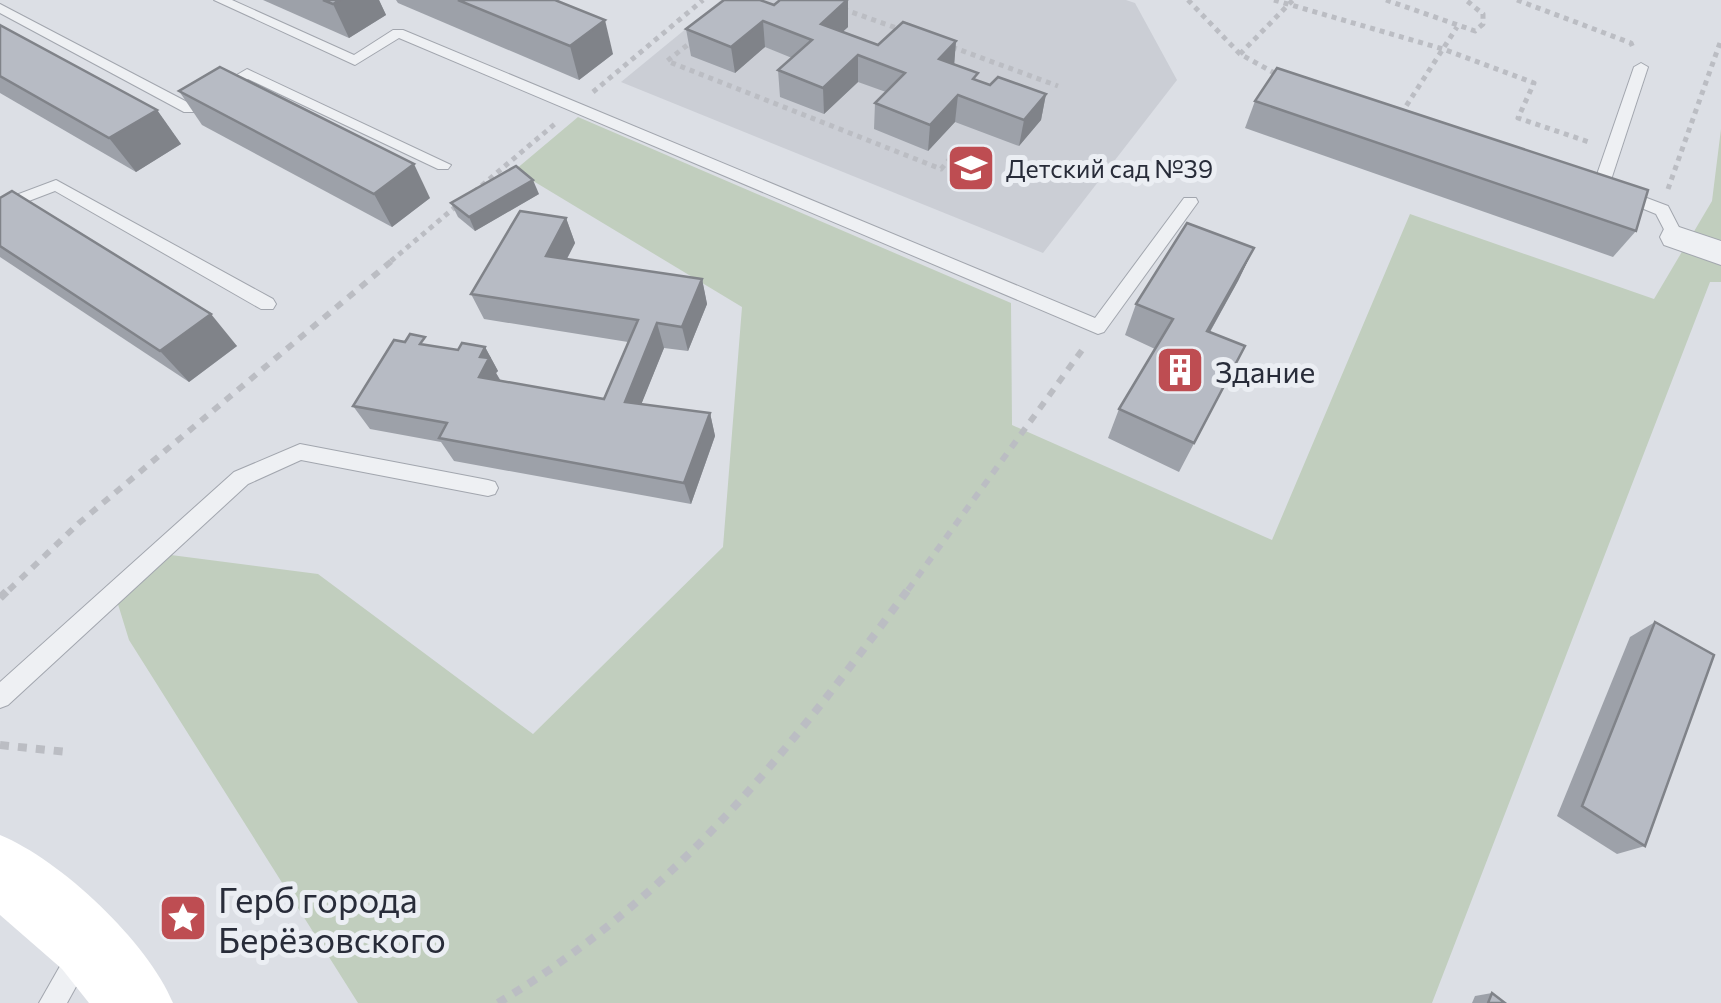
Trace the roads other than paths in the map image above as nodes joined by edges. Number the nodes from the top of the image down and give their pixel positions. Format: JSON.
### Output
{"nodes":[{"id":1,"x":221,"y":0,"type":"edge"},
{"id":2,"x":0,"y":8,"type":"edge"},
{"id":3,"x":1641,"y":66,"type":"road end"},
{"id":4,"x":442,"y":164,"type":"dead end"},
{"id":5,"x":1582,"y":180,"type":"edge"},
{"id":6,"x":1601,"y":186,"type":"junction"},
{"id":7,"x":1190,"y":202,"type":"dead end"},
{"id":8,"x":0,"y":207,"type":"edge"},
{"id":9,"x":1669,"y":223,"type":"joint"},
{"id":10,"x":1721,"y":253,"type":"edge"},
{"id":11,"x":267,"y":304,"type":"dead end"},
{"id":12,"x":488,"y":488,"type":"dead end"},
{"id":13,"x":0,"y":696,"type":"edge"},
{"id":14,"x":0,"y":870,"type":"edge"},
{"id":15,"x":87,"y":944,"type":"junction"},
{"id":16,"x":52,"y":1003,"type":"edge"},
{"id":17,"x":136,"y":1003,"type":"edge"}],
"edges":[{"from":1,"to":7,"type":"lane"},
{"from":2,"to":4,"type":"lane"},
{"from":3,"to":6,"type":"lane"},
{"from":5,"to":6,"type":"lane"},
{"from":6,"to":9,"type":"lane"},
{"from":8,"to":11,"type":"lane"},
{"from":9,"to":10,"type":"street"},
{"from":12,"to":13,"type":"lane"},
{"from":14,"to":15,"type":"street"},
{"from":15,"to":16,"type":"lane"},
{"from":15,"to":17,"type":"street"}]}
